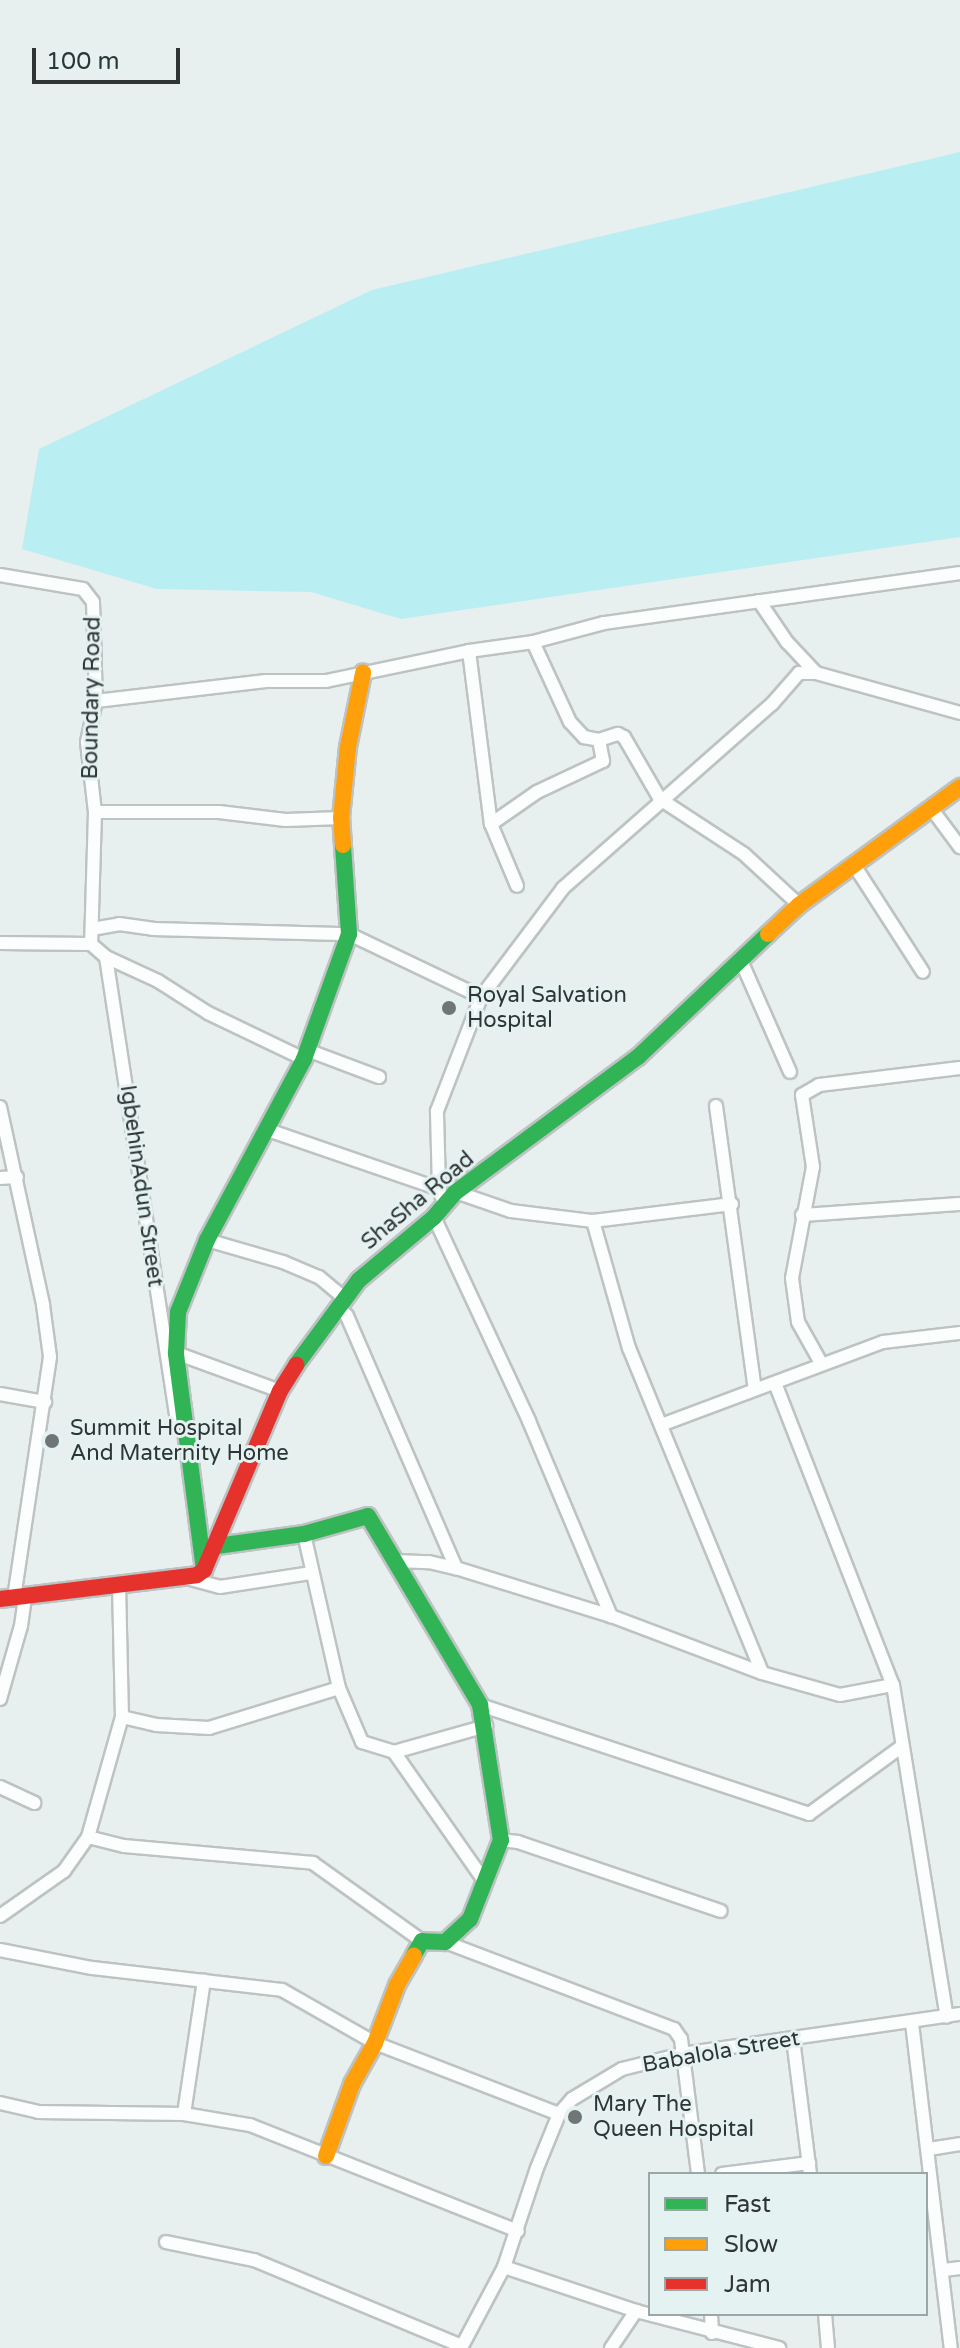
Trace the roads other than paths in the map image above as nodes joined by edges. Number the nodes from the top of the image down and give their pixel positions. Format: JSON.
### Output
{"nodes":[{"id":1,"x":960,"y":573,"type":"edge"},
{"id":2,"x":0,"y":575,"type":"edge"},
{"id":3,"x":759,"y":601,"type":"junction"},
{"id":4,"x":533,"y":642,"type":"junction"},
{"id":5,"x":469,"y":651,"type":"junction"},
{"id":6,"x":363,"y":673,"type":"junction"},
{"id":7,"x":816,"y":673,"type":"junction"},
{"id":8,"x":96,"y":701,"type":"junction"},
{"id":9,"x":960,"y":713,"type":"edge"},
{"id":10,"x":599,"y":740,"type":"junction"},
{"id":11,"x":960,"y":787,"type":"edge"},
{"id":12,"x":660,"y":799,"type":"junction"},
{"id":13,"x":931,"y":808,"type":"junction"},
{"id":14,"x":95,"y":812,"type":"junction"},
{"id":15,"x":341,"y":818,"type":"junction"},
{"id":16,"x":491,"y":824,"type":"junction"},
{"id":17,"x":960,"y":847,"type":"edge"},
{"id":18,"x":854,"y":865,"type":"junction"},
{"id":19,"x":517,"y":886,"type":"dead end"},
{"id":20,"x":799,"y":905,"type":"junction"},
{"id":21,"x":92,"y":929,"type":"junction"},
{"id":22,"x":349,"y":934,"type":"junction"},
{"id":23,"x":0,"y":943,"type":"edge"},
{"id":24,"x":91,"y":944,"type":"junction"},
{"id":25,"x":106,"y":957,"type":"junction"},
{"id":26,"x":742,"y":963,"type":"junction"},
{"id":27,"x":923,"y":972,"type":"dead end"},
{"id":28,"x":481,"y":997,"type":"junction"},
{"id":29,"x":306,"y":1055,"type":"junction"},
{"id":30,"x":960,"y":1068,"type":"edge"},
{"id":31,"x":790,"y":1072,"type":"dead end"},
{"id":32,"x":379,"y":1077,"type":"dead end"},
{"id":33,"x":716,"y":1106,"type":"dead end"},
{"id":34,"x":0,"y":1107,"type":"edge"},
{"id":35,"x":268,"y":1130,"type":"junction"},
{"id":36,"x":17,"y":1177,"type":"junction"},
{"id":37,"x":0,"y":1178,"type":"edge"},
{"id":38,"x":444,"y":1200,"type":"junction"},
{"id":39,"x":732,"y":1204,"type":"junction"},
{"id":40,"x":960,"y":1204,"type":"edge"},
{"id":41,"x":802,"y":1215,"type":"junction"},
{"id":42,"x":593,"y":1221,"type":"junction"},
{"id":43,"x":207,"y":1240,"type":"junction"},
{"id":44,"x":341,"y":1302,"type":"junction"},
{"id":45,"x":960,"y":1333,"type":"edge"},
{"id":46,"x":172,"y":1347,"type":"junction"},
{"id":47,"x":821,"y":1363,"type":"junction"},
{"id":48,"x":775,"y":1383,"type":"junction"},
{"id":49,"x":755,"y":1389,"type":"junction"},
{"id":50,"x":280,"y":1391,"type":"junction"},
{"id":51,"x":0,"y":1394,"type":"edge"},
{"id":52,"x":45,"y":1402,"type":"junction"},
{"id":53,"x":661,"y":1425,"type":"junction"},
{"id":54,"x":188,"y":1466,"type":"junction"},
{"id":55,"x":304,"y":1534,"type":"junction"},
{"id":56,"x":209,"y":1547,"type":"junction"},
{"id":57,"x":395,"y":1561,"type":"junction"},
{"id":58,"x":456,"y":1568,"type":"junction"},
{"id":59,"x":310,"y":1573,"type":"junction"},
{"id":60,"x":181,"y":1576,"type":"junction"},
{"id":61,"x":119,"y":1586,"type":"junction"},
{"id":62,"x":13,"y":1598,"type":"edge"},
{"id":63,"x":611,"y":1616,"type":"junction"},
{"id":64,"x":762,"y":1673,"type":"junction"},
{"id":65,"x":893,"y":1685,"type":"junction"},
{"id":66,"x":339,"y":1688,"type":"junction"},
{"id":67,"x":0,"y":1699,"type":"edge"},
{"id":68,"x":480,"y":1705,"type":"junction"},
{"id":69,"x":122,"y":1717,"type":"junction"},
{"id":70,"x":486,"y":1726,"type":"junction"},
{"id":71,"x":901,"y":1747,"type":"junction"},
{"id":72,"x":394,"y":1752,"type":"junction"},
{"id":73,"x":0,"y":1787,"type":"edge"},
{"id":74,"x":34,"y":1803,"type":"dead end"},
{"id":75,"x":88,"y":1837,"type":"junction"},
{"id":76,"x":501,"y":1840,"type":"junction"},
{"id":77,"x":485,"y":1882,"type":"junction"},
{"id":78,"x":721,"y":1911,"type":"dead end"},
{"id":79,"x":0,"y":1916,"type":"edge"},
{"id":80,"x":422,"y":1941,"type":"junction"},
{"id":81,"x":445,"y":1942,"type":"junction"},
{"id":82,"x":0,"y":1950,"type":"edge"},
{"id":83,"x":204,"y":1980,"type":"junction"},
{"id":84,"x":954,"y":2015,"type":"edge"},
{"id":85,"x":912,"y":2023,"type":"junction"},
{"id":86,"x":793,"y":2039,"type":"junction"},
{"id":87,"x":375,"y":2043,"type":"junction"},
{"id":88,"x":682,"y":2054,"type":"junction"},
{"id":89,"x":0,"y":2103,"type":"edge"},
{"id":90,"x":184,"y":2114,"type":"junction"},
{"id":91,"x":559,"y":2114,"type":"junction"},
{"id":92,"x":960,"y":2144,"type":"edge"},
{"id":93,"x":929,"y":2149,"type":"junction"},
{"id":94,"x":326,"y":2156,"type":"junction"},
{"id":95,"x":810,"y":2168,"type":"edge"},
{"id":96,"x":698,"y":2172,"type":"edge"},
{"id":97,"x":751,"y":2172,"type":"edge"},
{"id":98,"x":518,"y":2231,"type":"junction"},
{"id":99,"x":166,"y":2242,"type":"dead end"},
{"id":100,"x":504,"y":2267,"type":"junction"},
{"id":101,"x":960,"y":2268,"type":"edge"},
{"id":102,"x":944,"y":2270,"type":"junction"},
{"id":103,"x":636,"y":2311,"type":"junction"},
{"id":104,"x":648,"y":2314,"type":"edge"},
{"id":105,"x":653,"y":2316,"type":"edge"},
{"id":106,"x":711,"y":2316,"type":"edge"},
{"id":107,"x":825,"y":2316,"type":"edge"},
{"id":108,"x":712,"y":2333,"type":"junction"},
{"id":109,"x":758,"y":2345,"type":"edge"},
{"id":110,"x":461,"y":2347,"type":"edge"},
{"id":111,"x":611,"y":2348,"type":"edge"},
{"id":112,"x":779,"y":2348,"type":"edge"},
{"id":113,"x":828,"y":2348,"type":"edge"},
{"id":114,"x":951,"y":2348,"type":"edge"}],
"edges":[{"from":1,"to":3,"type":"street"},
{"from":2,"to":8,"type":"street","name":"Boundary Road"},
{"from":3,"to":4,"type":"street"},
{"from":3,"to":7,"type":"street"},
{"from":4,"to":5,"type":"street"},
{"from":4,"to":10,"type":"street"},
{"from":5,"to":6,"type":"street"},
{"from":5,"to":16,"type":"street"},
{"from":6,"to":8,"type":"street"},
{"from":6,"to":15,"type":"street"},
{"from":7,"to":9,"type":"street"},
{"from":7,"to":12,"type":"street"},
{"from":8,"to":14,"type":"street","name":"Boundary Road"},
{"from":10,"to":12,"type":"street"},
{"from":10,"to":16,"type":"street"},
{"from":11,"to":13,"type":"street","name":"ShaSha Road"},
{"from":12,"to":20,"type":"street"},
{"from":12,"to":28,"type":"street"},
{"from":13,"to":17,"type":"street"},
{"from":13,"to":18,"type":"street","name":"ShaSha Road"},
{"from":14,"to":15,"type":"street"},
{"from":14,"to":21,"type":"street","name":"Boundary Road"},
{"from":15,"to":22,"type":"street"},
{"from":16,"to":19,"type":"street"},
{"from":18,"to":20,"type":"street","name":"ShaSha Road"},
{"from":18,"to":27,"type":"street"},
{"from":20,"to":26,"type":"street","name":"ShaSha Road"},
{"from":21,"to":22,"type":"street"},
{"from":21,"to":24,"type":"street","name":"Boundary Road"},
{"from":22,"to":28,"type":"street"},
{"from":22,"to":29,"type":"street"},
{"from":23,"to":24,"type":"street"},
{"from":24,"to":25,"type":"street"},
{"from":25,"to":29,"type":"street"},
{"from":25,"to":46,"type":"street","name":"IgbehinAdun Street"},
{"from":26,"to":31,"type":"street"},
{"from":26,"to":38,"type":"street","name":"ShaSha Road"},
{"from":28,"to":38,"type":"street"},
{"from":29,"to":32,"type":"street"},
{"from":29,"to":35,"type":"street"},
{"from":30,"to":41,"type":"street"},
{"from":33,"to":39,"type":"street"},
{"from":34,"to":36,"type":"street"},
{"from":35,"to":38,"type":"street"},
{"from":35,"to":43,"type":"street"},
{"from":36,"to":37,"type":"street"},
{"from":36,"to":52,"type":"street"},
{"from":38,"to":42,"type":"street"},
{"from":38,"to":44,"type":"street","name":"ShaSha Road"},
{"from":38,"to":63,"type":"street"},
{"from":39,"to":42,"type":"street"},
{"from":39,"to":49,"type":"street"},
{"from":40,"to":41,"type":"street"},
{"from":41,"to":47,"type":"street"},
{"from":42,"to":53,"type":"street"},
{"from":43,"to":44,"type":"street"},
{"from":43,"to":46,"type":"street"},
{"from":44,"to":50,"type":"street","name":"ShaSha Road"},
{"from":44,"to":58,"type":"street"},
{"from":45,"to":47,"type":"street"},
{"from":46,"to":50,"type":"street"},
{"from":46,"to":54,"type":"street"},
{"from":47,"to":48,"type":"street"},
{"from":48,"to":49,"type":"street"},
{"from":48,"to":65,"type":"street"},
{"from":49,"to":53,"type":"street"},
{"from":50,"to":56,"type":"street","name":"ShaSha Road"},
{"from":51,"to":52,"type":"street"},
{"from":52,"to":62,"type":"street"},
{"from":53,"to":64,"type":"street"},
{"from":54,"to":56,"type":"street"},
{"from":54,"to":56,"type":"street"},
{"from":55,"to":56,"type":"street"},
{"from":55,"to":57,"type":"street"},
{"from":55,"to":59,"type":"street"},
{"from":56,"to":60,"type":"street","name":"ShaSha Road"},
{"from":57,"to":58,"type":"street"},
{"from":57,"to":68,"type":"street"},
{"from":58,"to":63,"type":"street"},
{"from":59,"to":60,"type":"street"},
{"from":59,"to":66,"type":"street"},
{"from":60,"to":61,"type":"street","name":"ShaSha Road"},
{"from":61,"to":62,"type":"street","name":"ShaSha Road"},
{"from":61,"to":69,"type":"street"},
{"from":62,"to":67,"type":"street"},
{"from":63,"to":64,"type":"street"},
{"from":64,"to":65,"type":"street"},
{"from":65,"to":71,"type":"street"},
{"from":66,"to":69,"type":"street"},
{"from":66,"to":72,"type":"street"},
{"from":68,"to":70,"type":"street"},
{"from":68,"to":71,"type":"street"},
{"from":69,"to":75,"type":"street"},
{"from":70,"to":72,"type":"street"},
{"from":70,"to":76,"type":"street"},
{"from":71,"to":84,"type":"street"},
{"from":72,"to":77,"type":"street"},
{"from":73,"to":74,"type":"street"},
{"from":75,"to":79,"type":"street"},
{"from":75,"to":80,"type":"street"},
{"from":76,"to":77,"type":"street"},
{"from":76,"to":78,"type":"street"},
{"from":77,"to":81,"type":"street"},
{"from":80,"to":81,"type":"street"},
{"from":80,"to":87,"type":"street"},
{"from":81,"to":88,"type":"street"},
{"from":82,"to":83,"type":"street"},
{"from":83,"to":87,"type":"street"},
{"from":83,"to":90,"type":"street"},
{"from":84,"to":85,"type":"street","name":"Babalola Street"},
{"from":85,"to":86,"type":"street","name":"Babalola Street"},
{"from":85,"to":93,"type":"street"},
{"from":86,"to":88,"type":"street","name":"Babalola Street"},
{"from":86,"to":95,"type":"street"},
{"from":87,"to":91,"type":"street"},
{"from":87,"to":94,"type":"street"},
{"from":88,"to":91,"type":"street","name":"Babalola Street"},
{"from":88,"to":96,"type":"street"},
{"from":89,"to":90,"type":"street"},
{"from":90,"to":94,"type":"street"},
{"from":91,"to":98,"type":"street"},
{"from":92,"to":93,"type":"street"},
{"from":93,"to":102,"type":"street"},
{"from":94,"to":98,"type":"street"},
{"from":95,"to":97,"type":"street"},
{"from":98,"to":100,"type":"street"},
{"from":99,"to":110,"type":"street"},
{"from":100,"to":103,"type":"street"},
{"from":100,"to":110,"type":"street"},
{"from":101,"to":102,"type":"street"},
{"from":102,"to":114,"type":"street"},
{"from":103,"to":104,"type":"street"},
{"from":103,"to":111,"type":"street"},
{"from":105,"to":108,"type":"street"},
{"from":106,"to":108,"type":"street"},
{"from":107,"to":113,"type":"street"},
{"from":108,"to":109,"type":"street"},
{"from":109,"to":112,"type":"street"}]}
